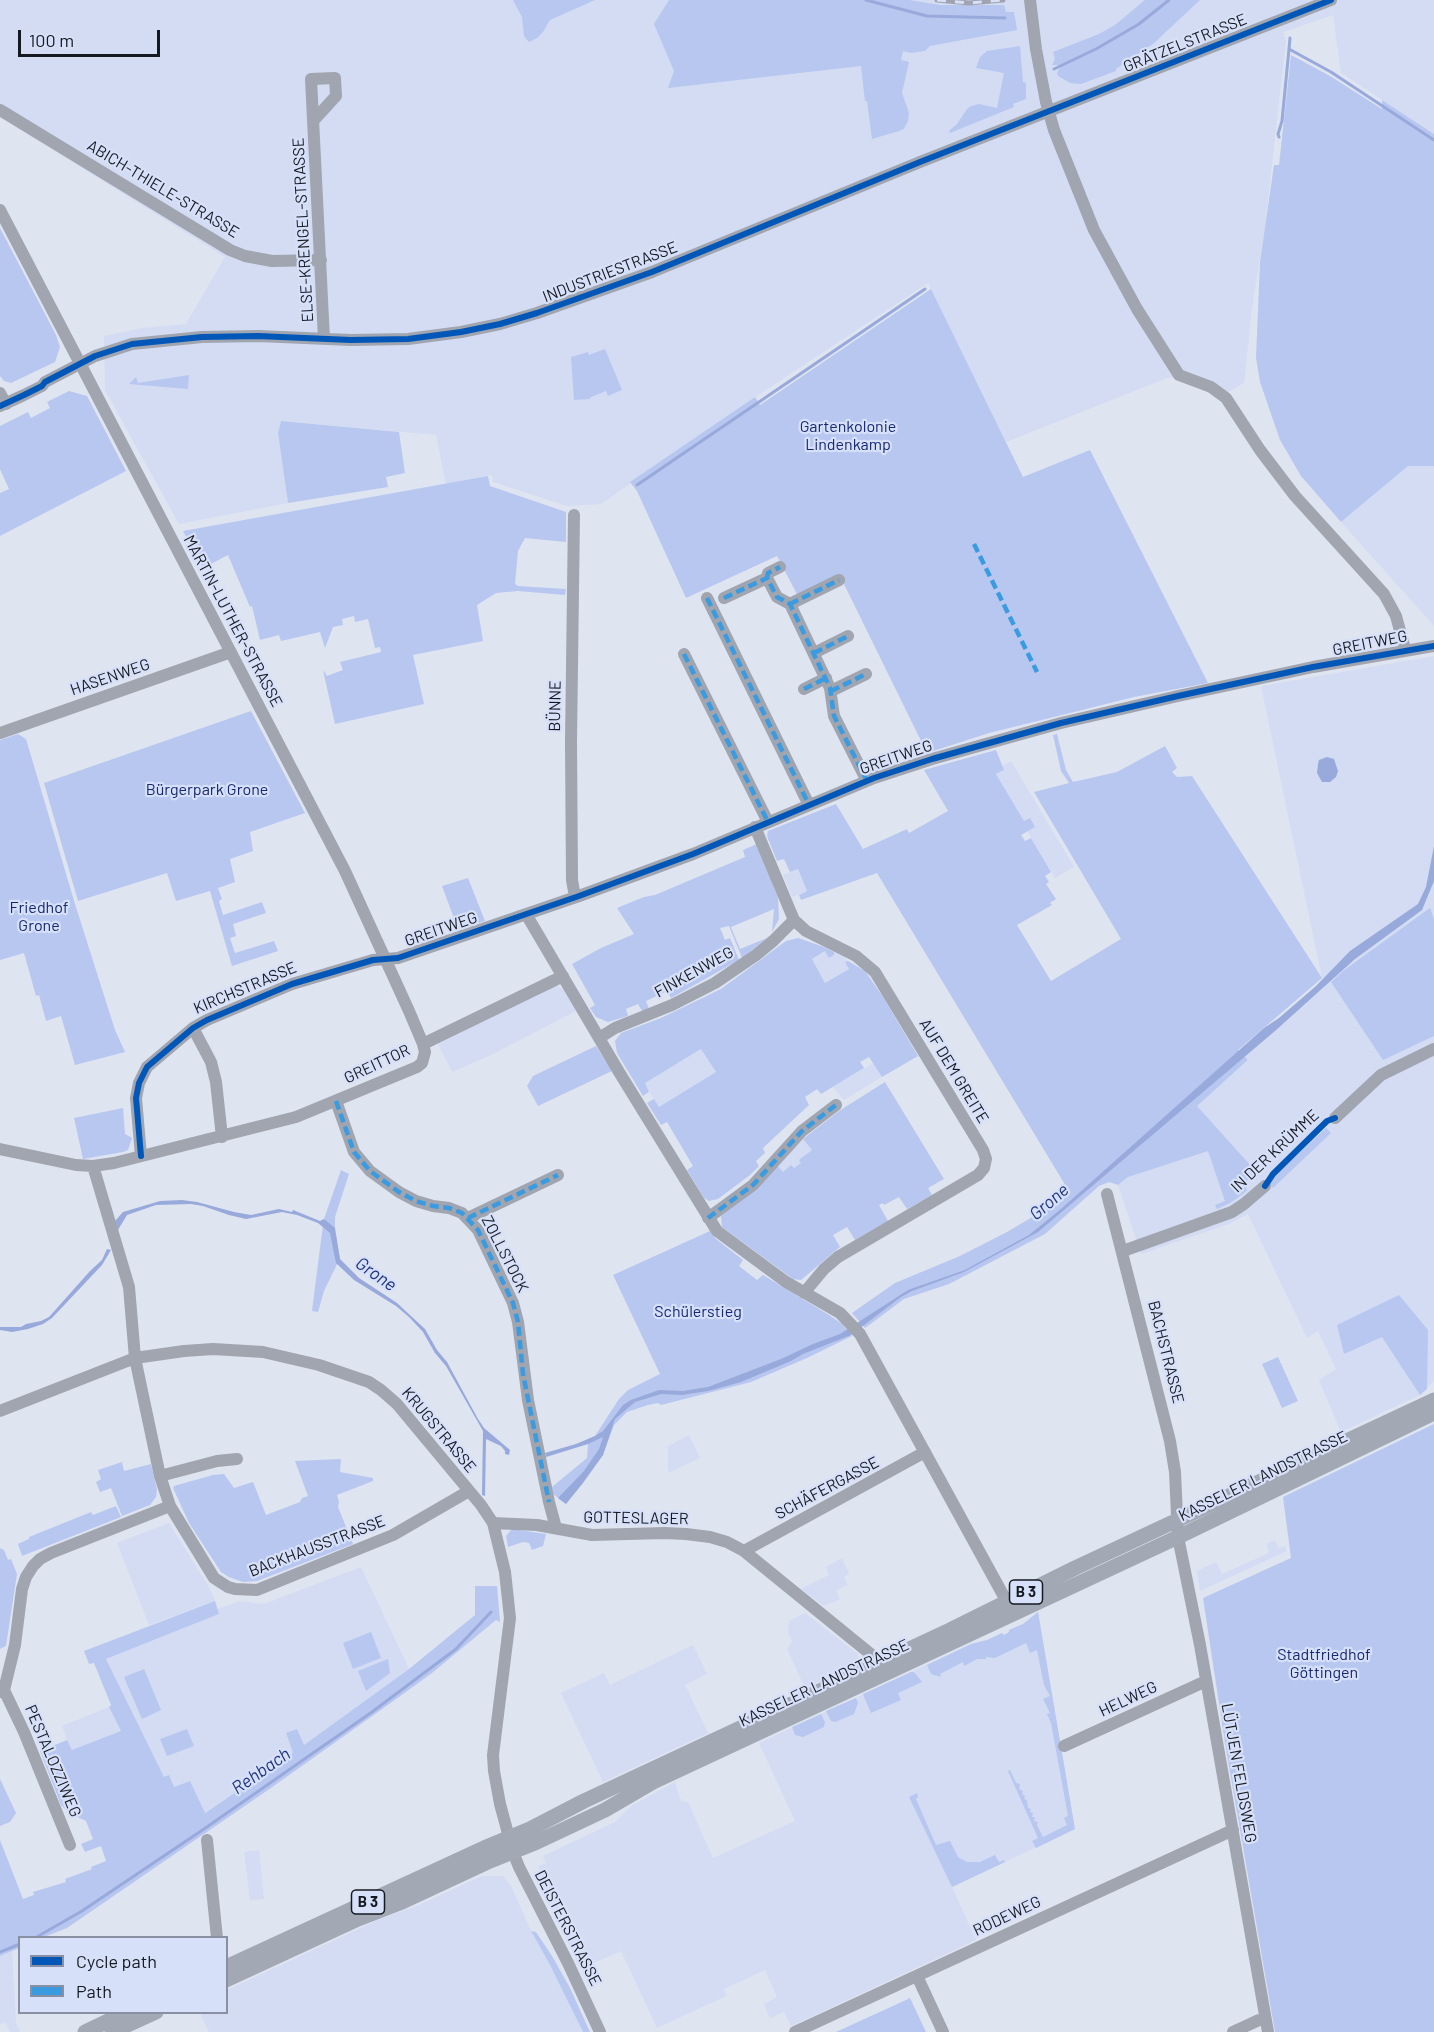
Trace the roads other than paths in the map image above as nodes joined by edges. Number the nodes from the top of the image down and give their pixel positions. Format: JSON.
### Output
{"nodes":[{"id":1,"x":1030,"y":0,"type":"edge"},
{"id":2,"x":1331,"y":0,"type":"edge"},
{"id":3,"x":0,"y":110,"type":"edge"},
{"id":4,"x":1049,"y":112,"type":"junction"},
{"id":5,"x":314,"y":120,"type":"dead end"},
{"id":6,"x":0,"y":210,"type":"edge"},
{"id":7,"x":321,"y":260,"type":"junction"},
{"id":8,"x":324,"y":339,"type":"junction"},
{"id":9,"x":81,"y":367,"type":"junction"},
{"id":10,"x":2,"y":401,"type":"edge"},
{"id":11,"x":574,"y":515,"type":"dead end"},
{"id":12,"x":780,"y":567,"type":"dead end"},
{"id":13,"x":767,"y":578,"type":"junction"},
{"id":14,"x":839,"y":580,"type":"dead end"},
{"id":15,"x":707,"y":598,"type":"dead end"},
{"id":16,"x":724,"y":598,"type":"dead end"},
{"id":17,"x":790,"y":604,"type":"junction"},
{"id":18,"x":848,"y":636,"type":"dead end"},
{"id":19,"x":1434,"y":645,"type":"edge"},
{"id":20,"x":1405,"y":649,"type":"junction"},
{"id":21,"x":231,"y":652,"type":"junction"},
{"id":22,"x":814,"y":653,"type":"junction"},
{"id":23,"x":684,"y":654,"type":"dead end"},
{"id":24,"x":866,"y":674,"type":"dead end"},
{"id":25,"x":826,"y":678,"type":"junction"},
{"id":26,"x":804,"y":689,"type":"dead end"},
{"id":27,"x":831,"y":691,"type":"junction"},
{"id":28,"x":0,"y":733,"type":"edge"},
{"id":29,"x":867,"y":781,"type":"junction"},
{"id":30,"x":809,"y":805,"type":"junction"},
{"id":31,"x":768,"y":822,"type":"junction"},
{"id":32,"x":755,"y":827,"type":"junction"},
{"id":33,"x":575,"y":897,"type":"junction"},
{"id":34,"x":526,"y":914,"type":"junction"},
{"id":35,"x":795,"y":920,"type":"junction"},
{"id":36,"x":386,"y":959,"type":"junction"},
{"id":37,"x":563,"y":976,"type":"junction"},
{"id":38,"x":193,"y":1028,"type":"junction"},
{"id":39,"x":599,"y":1038,"type":"junction"},
{"id":40,"x":424,"y":1048,"type":"junction"},
{"id":41,"x":1434,"y":1048,"type":"edge"},
{"id":42,"x":336,"y":1101,"type":"junction"},
{"id":43,"x":836,"y":1105,"type":"dead end"},
{"id":44,"x":1335,"y":1118,"type":"dead end"},
{"id":45,"x":222,"y":1137,"type":"junction"},
{"id":46,"x":0,"y":1149,"type":"edge"},
{"id":47,"x":141,"y":1156,"type":"junction"},
{"id":48,"x":93,"y":1166,"type":"junction"},
{"id":49,"x":558,"y":1175,"type":"dead end"},
{"id":50,"x":1264,"y":1186,"type":"dead end"},
{"id":51,"x":1107,"y":1194,"type":"dead end"},
{"id":52,"x":468,"y":1218,"type":"junction"},
{"id":53,"x":708,"y":1218,"type":"junction"},
{"id":54,"x":1123,"y":1251,"type":"junction"},
{"id":55,"x":804,"y":1293,"type":"junction"},
{"id":56,"x":135,"y":1358,"type":"junction"},
{"id":57,"x":1434,"y":1400,"type":"edge"},
{"id":58,"x":0,"y":1411,"type":"edge"},
{"id":59,"x":1434,"y":1413,"type":"edge"},
{"id":60,"x":925,"y":1452,"type":"junction"},
{"id":61,"x":237,"y":1460,"type":"dead end"},
{"id":62,"x":160,"y":1476,"type":"junction"},
{"id":63,"x":469,"y":1491,"type":"junction"},
{"id":64,"x":170,"y":1506,"type":"junction"},
{"id":65,"x":1177,"y":1521,"type":"junction"},
{"id":66,"x":493,"y":1523,"type":"junction"},
{"id":67,"x":556,"y":1528,"type":"junction"},
{"id":68,"x":1178,"y":1538,"type":"junction"},
{"id":69,"x":744,"y":1551,"type":"junction"},
{"id":70,"x":1007,"y":1602,"type":"junction"},
{"id":71,"x":880,"y":1664,"type":"junction"},
{"id":72,"x":1206,"y":1681,"type":"junction"},
{"id":73,"x":2,"y":1691,"type":"edge"},
{"id":74,"x":1064,"y":1746,"type":"dead end"},
{"id":75,"x":1233,"y":1830,"type":"junction"},
{"id":76,"x":207,"y":1840,"type":"dead end"},
{"id":77,"x":70,"y":1845,"type":"dead end"},
{"id":78,"x":511,"y":1845,"type":"junction"},
{"id":79,"x":218,"y":1936,"type":"edge"},
{"id":80,"x":228,"y":1966,"type":"edge"},
{"id":81,"x":917,"y":1976,"type":"junction"},
{"id":82,"x":228,"y":1979,"type":"edge"},
{"id":83,"x":125,"y":2014,"type":"edge"},
{"id":84,"x":154,"y":2014,"type":"edge"},
{"id":85,"x":1267,"y":2026,"type":"edge"},
{"id":86,"x":85,"y":2032,"type":"edge"},
{"id":87,"x":112,"y":2032,"type":"edge"},
{"id":88,"x":600,"y":2032,"type":"edge"},
{"id":89,"x":795,"y":2032,"type":"edge"},
{"id":90,"x":943,"y":2032,"type":"edge"},
{"id":91,"x":1233,"y":2032,"type":"edge"}],
"edges":[{"from":1,"to":4,"type":"street"},
{"from":2,"to":4,"type":"street","name":"GRÄTZELSTRASSE"},
{"from":3,"to":7,"type":"street","name":"ABICH-THIELE-STRASSE"},
{"from":4,"to":8,"type":"street","name":"INDUSTRIESTRASSE"},
{"from":4,"to":20,"type":"street"},
{"from":5,"to":7,"type":"street","name":"ELSE-KRENGEL-STRASSE"},
{"from":6,"to":9,"type":"street","name":"MARTIN-LUTHER-STRASSE"},
{"from":7,"to":8,"type":"street","name":"ELSE-KRENGEL-STRASSE"},
{"from":8,"to":9,"type":"street","name":"INDUSTRIESTRASSE"},
{"from":9,"to":10,"type":"street","name":"INDUSTRIESTRASSE"},
{"from":9,"to":21,"type":"street","name":"MARTIN-LUTHER-STRASSE"},
{"from":11,"to":33,"type":"street","name":"BÜNNE"},
{"from":12,"to":13,"type":"street"},
{"from":13,"to":16,"type":"street"},
{"from":13,"to":17,"type":"street"},
{"from":14,"to":17,"type":"street"},
{"from":15,"to":30,"type":"street"},
{"from":17,"to":22,"type":"street"},
{"from":18,"to":22,"type":"street"},
{"from":19,"to":20,"type":"street","name":"GREITWEG"},
{"from":20,"to":29,"type":"street","name":"GREITWEG"},
{"from":21,"to":28,"type":"street","name":"HASENWEG"},
{"from":21,"to":36,"type":"street","name":"MARTIN-LUTHER-STRASSE"},
{"from":22,"to":25,"type":"street"},
{"from":23,"to":31,"type":"street"},
{"from":24,"to":27,"type":"street"},
{"from":25,"to":26,"type":"street"},
{"from":25,"to":27,"type":"street"},
{"from":27,"to":29,"type":"street"},
{"from":29,"to":30,"type":"street","name":"GREITWEG"},
{"from":30,"to":31,"type":"street","name":"GREITWEG"},
{"from":31,"to":32,"type":"street","name":"GREITWEG"},
{"from":32,"to":33,"type":"street","name":"GREITWEG"},
{"from":32,"to":35,"type":"street"},
{"from":33,"to":34,"type":"street","name":"GREITWEG"},
{"from":34,"to":36,"type":"street","name":"GREITWEG"},
{"from":34,"to":37,"type":"street"},
{"from":35,"to":39,"type":"street","name":"FINKENWEG"},
{"from":35,"to":55,"type":"street","name":"AUF DEM GREITE"},
{"from":36,"to":38,"type":"street","name":"KIRCHSTRASSE"},
{"from":36,"to":40,"type":"street","name":"MARTIN-LUTHER-STRASSE"},
{"from":37,"to":39,"type":"street"},
{"from":37,"to":40,"type":"street","name":"GREITTOR"},
{"from":38,"to":45,"type":"street"},
{"from":38,"to":47,"type":"street","name":"KIRCHSTRASSE"},
{"from":39,"to":53,"type":"street"},
{"from":40,"to":42,"type":"street","name":"GREITTOR"},
{"from":41,"to":44,"type":"street","name":"IN DER KRÜMME"},
{"from":42,"to":45,"type":"street","name":"GREITTOR"},
{"from":42,"to":52,"type":"street","name":"ZOLLSTOCK"},
{"from":43,"to":53,"type":"street"},
{"from":45,"to":47,"type":"street","name":"GREITTOR"},
{"from":46,"to":48,"type":"street","name":"GREITTOR"},
{"from":47,"to":48,"type":"street","name":"GREITTOR"},
{"from":48,"to":56,"type":"street","name":"BACKHAUSSTRASSE"},
{"from":49,"to":52,"type":"street"},
{"from":50,"to":54,"type":"street","name":"IN DER KRÜMME"},
{"from":51,"to":54,"type":"street","name":"BACHSTRASSE"},
{"from":52,"to":67,"type":"street","name":"ZOLLSTOCK"},
{"from":53,"to":55,"type":"street"},
{"from":54,"to":65,"type":"street","name":"BACHSTRASSE"},
{"from":55,"to":60,"type":"street"},
{"from":56,"to":58,"type":"street","name":"KRUGSTRASSE"},
{"from":56,"to":62,"type":"street","name":"BACKHAUSSTRASSE"},
{"from":56,"to":63,"type":"street","name":"KRUGSTRASSE"},
{"from":57,"to":65,"type":"main road","name":"KASSELER LANDSTRASSE","number":"B 3"},
{"from":59,"to":68,"type":"main road","name":"KASSELER LANDSTRASSE","number":"B 3"},
{"from":60,"to":69,"type":"street","name":"SCHÄFERGASSE"},
{"from":60,"to":70,"type":"street"},
{"from":61,"to":62,"type":"street"},
{"from":62,"to":64,"type":"street","name":"BACKHAUSSTRASSE"},
{"from":63,"to":64,"type":"street","name":"BACKHAUSSTRASSE"},
{"from":63,"to":66,"type":"street","name":"KRUGSTRASSE"},
{"from":64,"to":73,"type":"street"},
{"from":65,"to":68,"type":"street","name":"LÜTJEN FELDSWEG"},
{"from":65,"to":70,"type":"main road","name":"KASSELER LANDSTRASSE","number":"B 3"},
{"from":66,"to":67,"type":"street","name":"GOTTESLAGER"},
{"from":66,"to":78,"type":"street"},
{"from":67,"to":69,"type":"street","name":"GOTTESLAGER"},
{"from":68,"to":72,"type":"street","name":"LÜTJEN FELDSWEG"},
{"from":68,"to":78,"type":"main road","name":"KASSELER LANDSTRASSE","number":"B 3"},
{"from":69,"to":71,"type":"street","name":"GOTTESLAGER"},
{"from":70,"to":71,"type":"main road","name":"KASSELER LANDSTRASSE","number":"B 3"},
{"from":71,"to":78,"type":"main road","name":"KASSELER LANDSTRASSE","number":"B 3"},
{"from":72,"to":74,"type":"street","name":"HELWEG"},
{"from":72,"to":75,"type":"street","name":"LÜTJEN FELDSWEG"},
{"from":73,"to":77,"type":"street","name":"PESTALOZZIWEG"},
{"from":75,"to":81,"type":"street","name":"RODEWEG"},
{"from":75,"to":85,"type":"street","name":"LÜTJEN FELDSWEG"},
{"from":76,"to":79,"type":"street"},
{"from":78,"to":80,"type":"main road","name":"KASSELER LANDSTRASSE","number":"B 3"},
{"from":78,"to":82,"type":"main road","name":"KASSELER LANDSTRASSE","number":"B 3"},
{"from":78,"to":88,"type":"street","name":"DEISTERSTRASSE"},
{"from":81,"to":89,"type":"street","name":"RODEWEG"},
{"from":81,"to":90,"type":"street"},
{"from":83,"to":86,"type":"main road"},
{"from":84,"to":87,"type":"main road"},
{"from":85,"to":91,"type":"street"}]}
